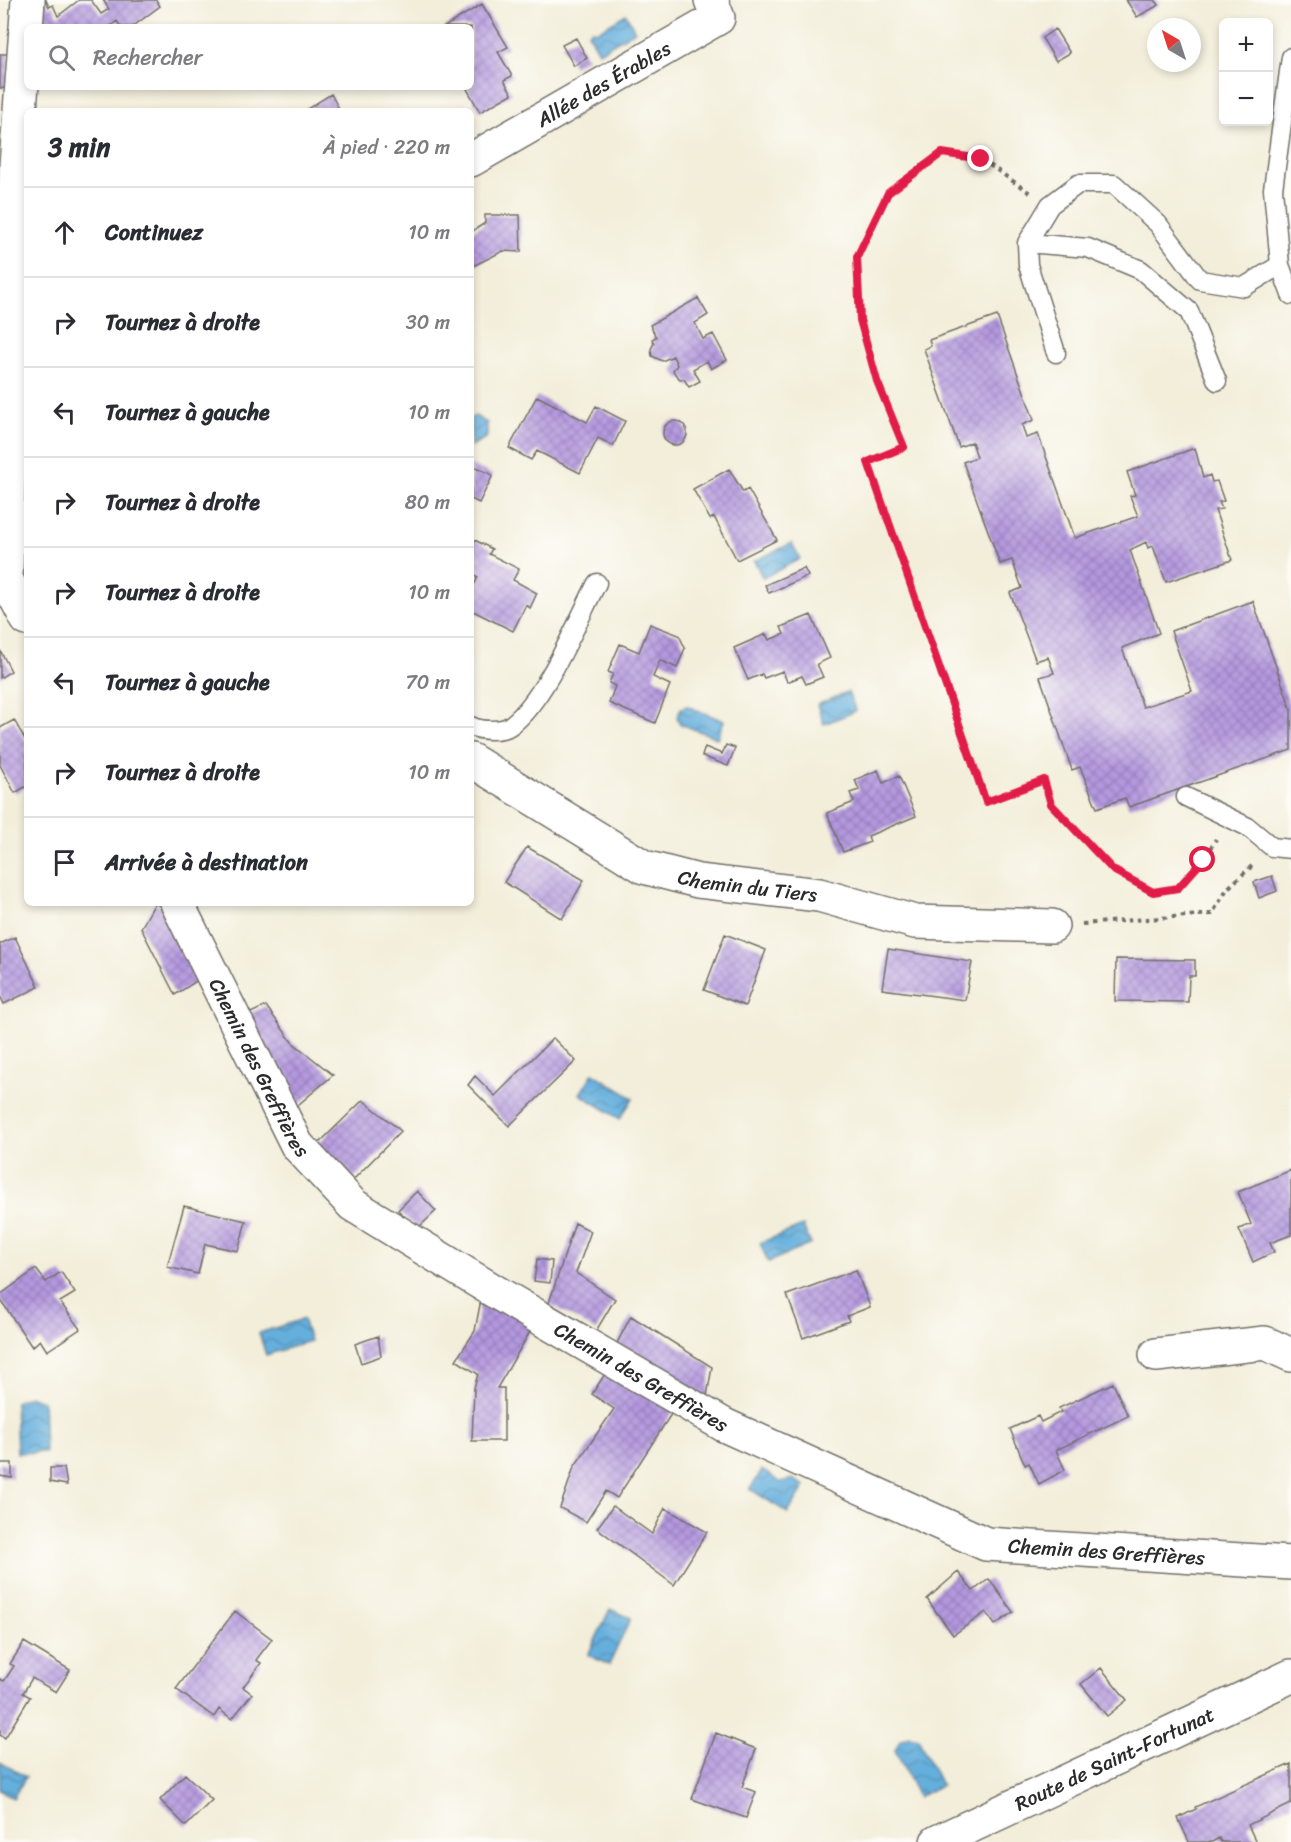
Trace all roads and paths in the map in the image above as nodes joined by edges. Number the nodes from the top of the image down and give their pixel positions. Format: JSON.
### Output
{"nodes":[{"id":1,"x":28,"y":0,"type":"edge"},
{"id":2,"x":711,"y":0,"type":"edge"},
{"id":3,"x":26,"y":24,"type":"edge"},
{"id":4,"x":24,"y":55,"type":"edge"},
{"id":5,"x":1291,"y":57,"type":"edge"},
{"id":6,"x":474,"y":158,"type":"edge"},
{"id":7,"x":1050,"y":205,"type":"junction"},
{"id":8,"x":1027,"y":243,"type":"junction"},
{"id":9,"x":1280,"y":265,"type":"junction"},
{"id":10,"x":1291,"y":295,"type":"edge"},
{"id":11,"x":19,"y":325,"type":"edge"},
{"id":12,"x":1056,"y":353,"type":"dead end"},
{"id":13,"x":1216,"y":381,"type":"dead end"},
{"id":14,"x":3,"y":581,"type":"edge"},
{"id":15,"x":597,"y":583,"type":"dead end"},
{"id":16,"x":24,"y":614,"type":"edge"},
{"id":17,"x":474,"y":728,"type":"edge"},
{"id":18,"x":474,"y":762,"type":"edge"},
{"id":19,"x":1186,"y":797,"type":"dead end"},
{"id":20,"x":1230,"y":819,"type":"junction"},
{"id":21,"x":1272,"y":847,"type":"junction"},
{"id":22,"x":1291,"y":849,"type":"edge"},
{"id":23,"x":178,"y":906,"type":"edge"},
{"id":24,"x":1052,"y":926,"type":"joint"},
{"id":25,"x":1156,"y":1355,"type":"dead end"},
{"id":26,"x":1291,"y":1355,"type":"edge"},
{"id":27,"x":1291,"y":1563,"type":"edge"},
{"id":28,"x":1291,"y":1676,"type":"edge"},
{"id":29,"x":938,"y":1842,"type":"edge"}],
"edges":[{"from":1,"to":3,"type":"street"},
{"from":2,"to":6,"type":"street","name":"Allée des Érables"},
{"from":4,"to":11,"type":"street"},
{"from":5,"to":9,"type":"lane"},
{"from":7,"to":8,"type":"lane"},
{"from":7,"to":9,"type":"lane"},
{"from":7,"to":20,"type":"path"},
{"from":8,"to":12,"type":"lane"},
{"from":8,"to":13,"type":"lane"},
{"from":9,"to":10,"type":"lane"},
{"from":11,"to":14,"type":"street"},
{"from":14,"to":16,"type":"street"},
{"from":15,"to":17,"type":"lane"},
{"from":18,"to":24,"type":"street","name":"Chemin du Tiers"},
{"from":19,"to":20,"type":"lane"},
{"from":20,"to":21,"type":"lane"},
{"from":21,"to":22,"type":"lane"},
{"from":21,"to":24,"type":"path"},
{"from":23,"to":27,"type":"street","name":"Chemin des Greffières"},
{"from":25,"to":26,"type":"street"},
{"from":28,"to":29,"type":"street","name":"Route de Saint-Fortunat"}]}
